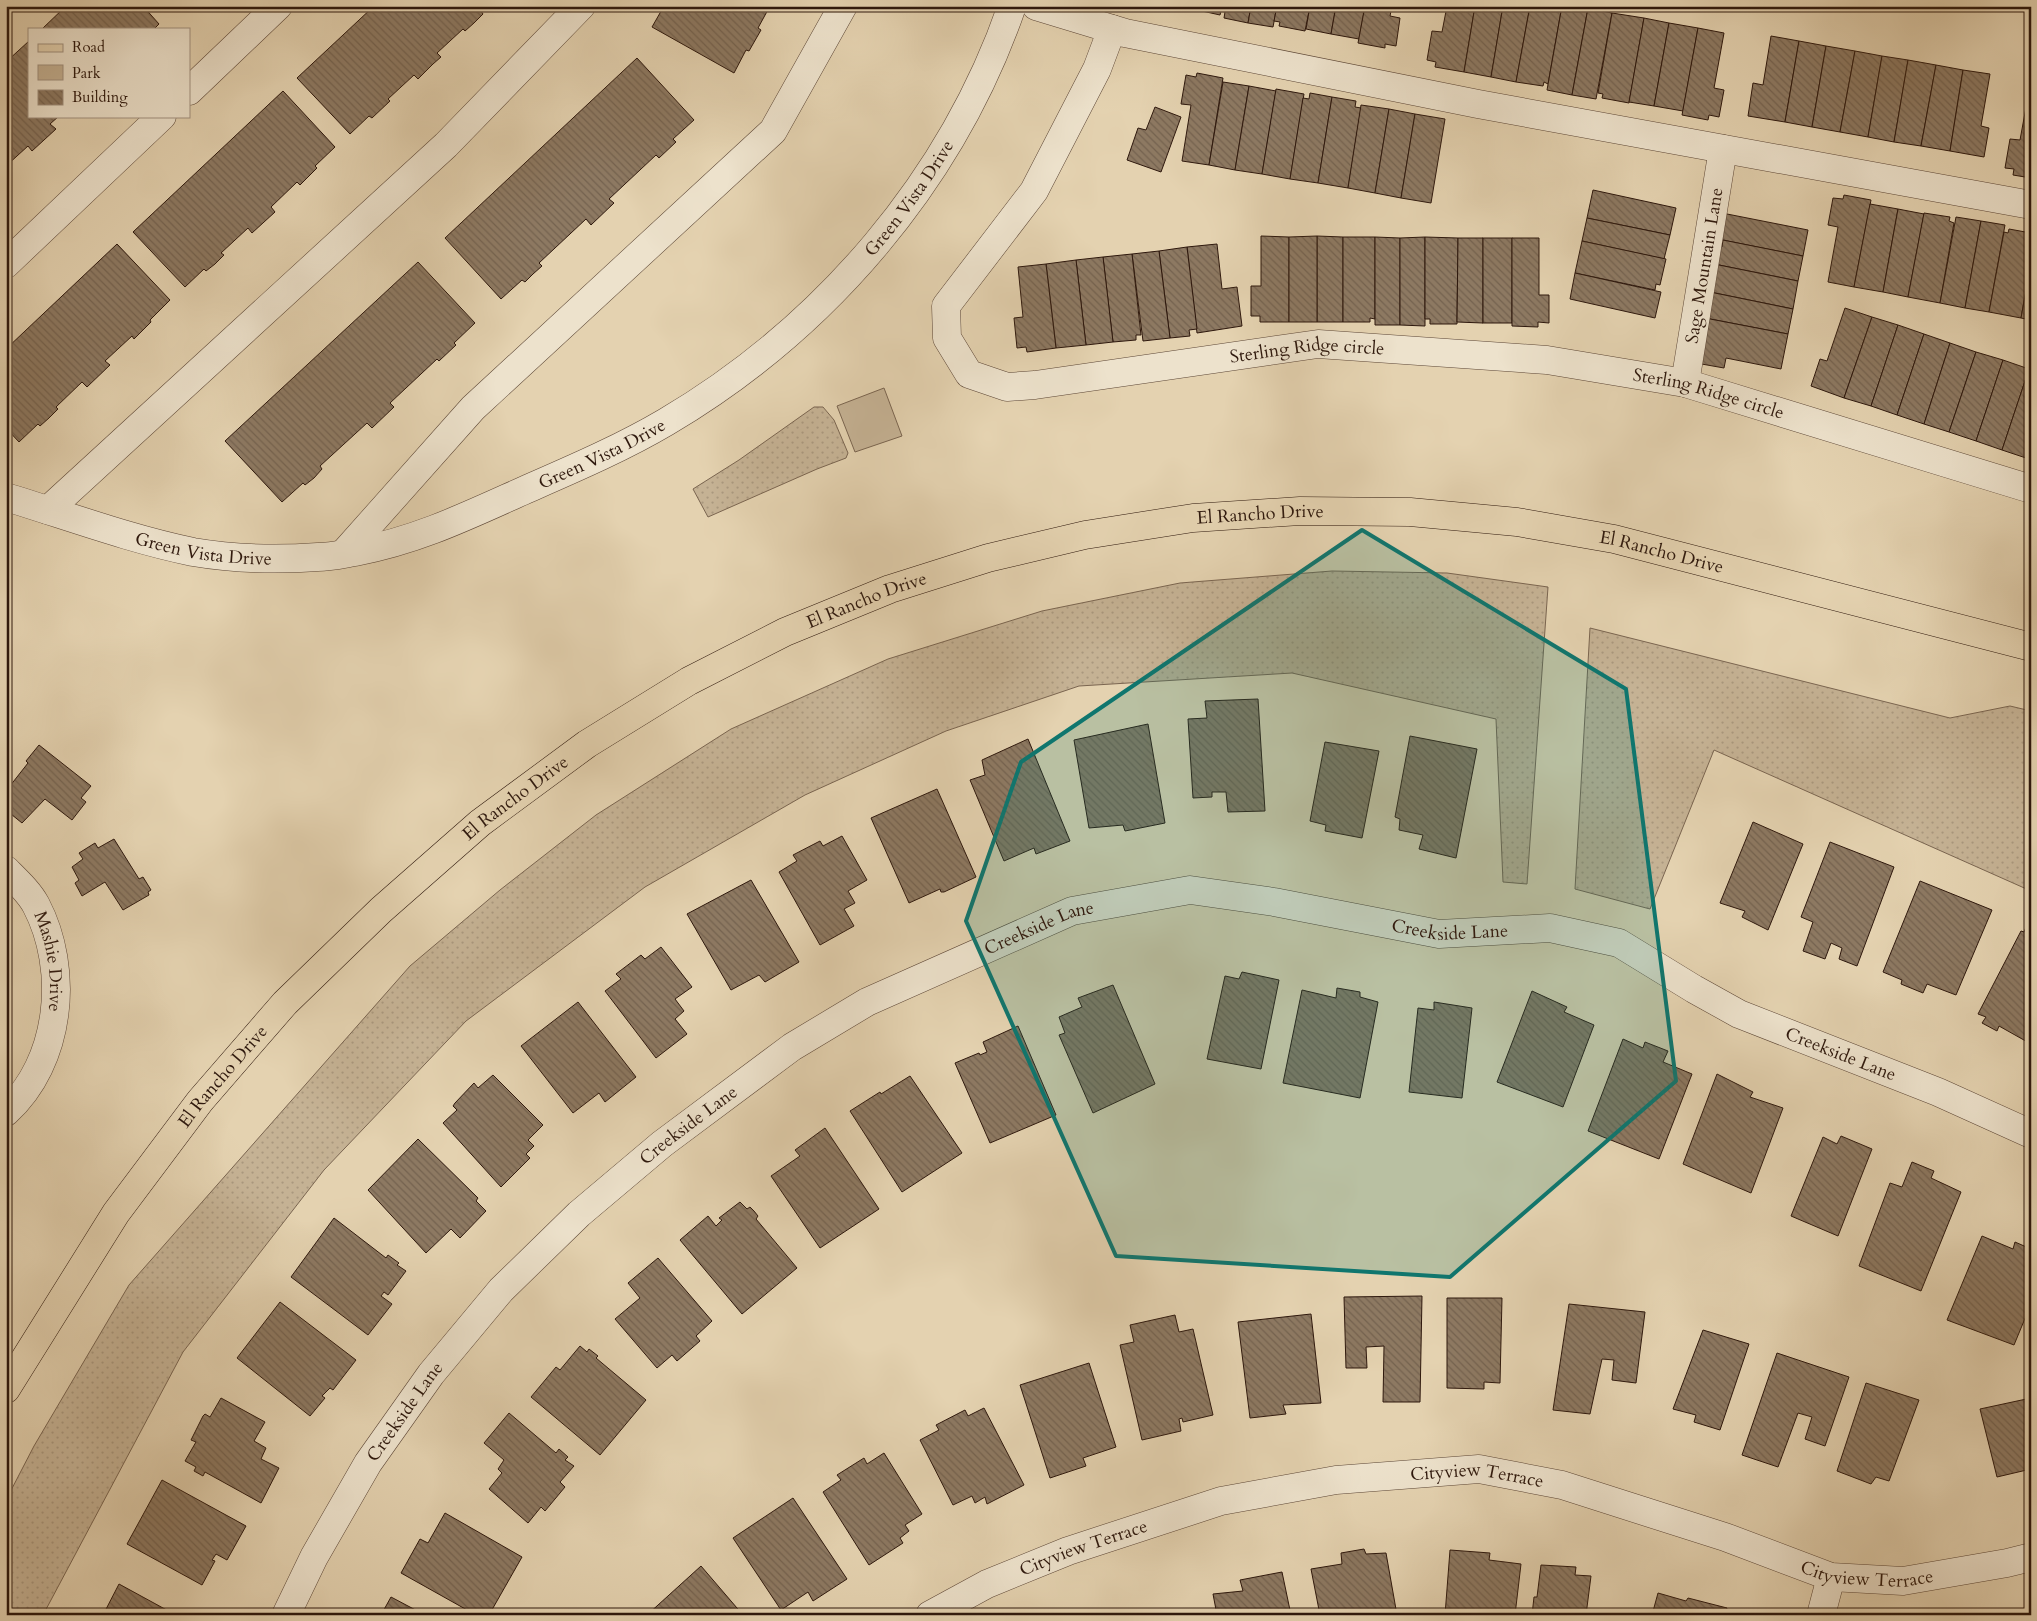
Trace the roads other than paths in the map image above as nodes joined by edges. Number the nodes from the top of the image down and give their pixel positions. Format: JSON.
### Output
{"nodes":[{"id":1,"x":278,"y":6,"type":"edge"},
{"id":2,"x":581,"y":6,"type":"edge"},
{"id":3,"x":842,"y":6,"type":"edge"},
{"id":4,"x":1012,"y":6,"type":"edge"},
{"id":5,"x":1036,"y":6,"type":"edge"},
{"id":6,"x":1112,"y":29,"type":"junction"},
{"id":7,"x":190,"y":90,"type":"edge"},
{"id":8,"x":160,"y":118,"type":"edge"},
{"id":9,"x":1723,"y":149,"type":"junction"},
{"id":10,"x":2031,"y":205,"type":"edge"},
{"id":11,"x":6,"y":264,"type":"edge"},
{"id":12,"x":1685,"y":383,"type":"junction"},
{"id":13,"x":2031,"y":490,"type":"edge"},
{"id":14,"x":6,"y":497,"type":"edge"},
{"id":15,"x":48,"y":510,"type":"junction"},
{"id":16,"x":344,"y":554,"type":"junction"},
{"id":17,"x":2031,"y":647,"type":"edge"},
{"id":18,"x":6,"y":870,"type":"edge"},
{"id":19,"x":6,"y":1112,"type":"edge"},
{"id":20,"x":2031,"y":1134,"type":"edge"},
{"id":21,"x":6,"y":1389,"type":"edge"},
{"id":22,"x":2031,"y":1557,"type":"edge"},
{"id":23,"x":1831,"y":1577,"type":"junction"},
{"id":24,"x":286,"y":1615,"type":"edge"},
{"id":25,"x":930,"y":1615,"type":"edge"},
{"id":26,"x":1821,"y":1615,"type":"edge"}],
"edges":[{"from":1,"to":7,"type":"street"},
{"from":2,"to":15,"type":"street"},
{"from":3,"to":16,"type":"street"},
{"from":4,"to":16,"type":"street","name":"Green Vista Drive"},
{"from":5,"to":6,"type":"street"},
{"from":6,"to":9,"type":"street"},
{"from":6,"to":12,"type":"street","name":"Sterling Ridge circle"},
{"from":8,"to":11,"type":"street"},
{"from":9,"to":10,"type":"street"},
{"from":9,"to":12,"type":"street","name":"Sage Mountain Lane"},
{"from":12,"to":13,"type":"street","name":"Sterling Ridge circle"},
{"from":14,"to":15,"type":"street","name":"Green Vista Drive"},
{"from":15,"to":16,"type":"street","name":"Green Vista Drive"},
{"from":17,"to":21,"type":"main road","name":"El Rancho Drive"},
{"from":18,"to":19,"type":"street","name":"Mashie Drive"},
{"from":20,"to":24,"type":"street","name":"Creekside Lane"},
{"from":22,"to":23,"type":"street","name":"Cityview Terrace"},
{"from":23,"to":25,"type":"street","name":"Cityview Terrace"},
{"from":23,"to":26,"type":"street"}]}
